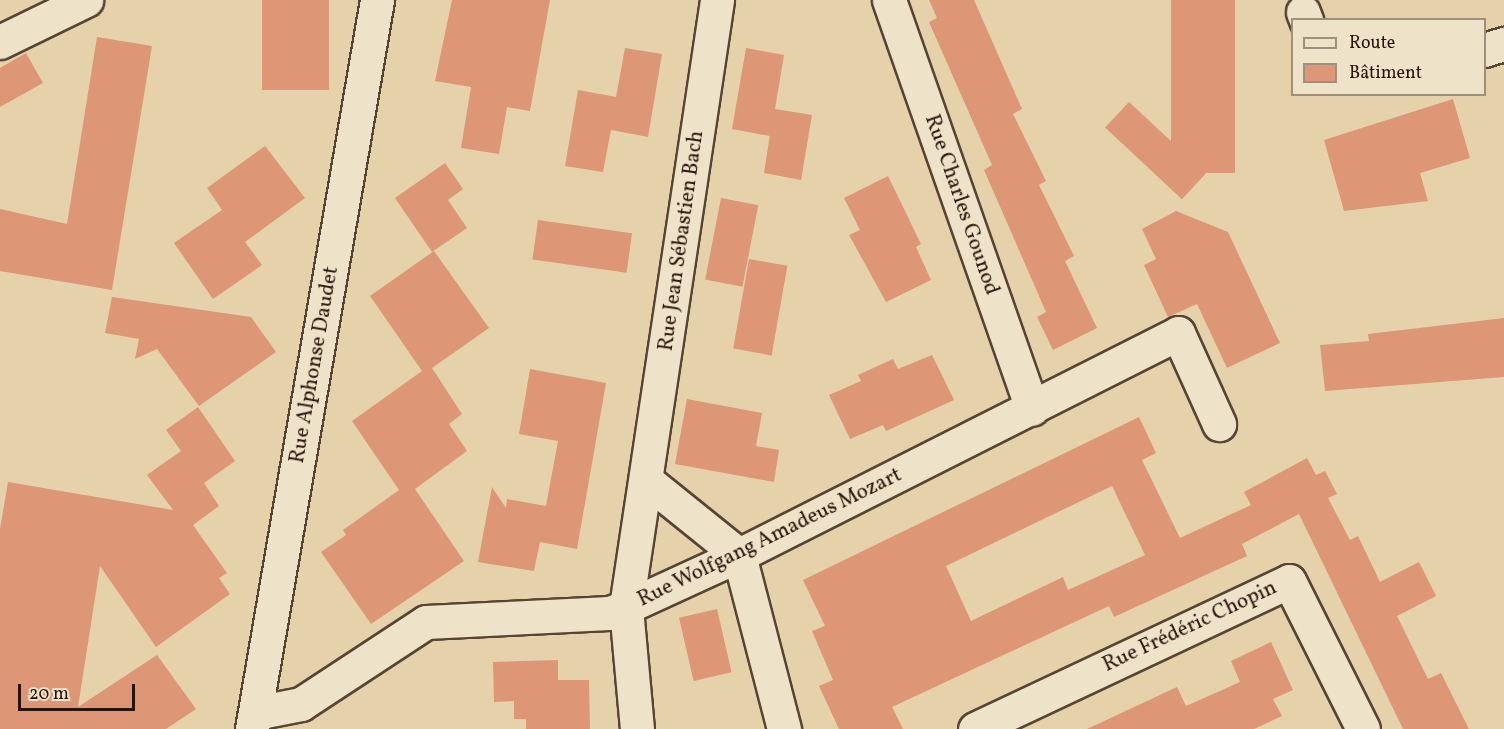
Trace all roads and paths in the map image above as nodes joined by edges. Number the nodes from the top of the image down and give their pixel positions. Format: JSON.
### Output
{"nodes":[{"id":1,"x":86,"y":0,"type":"edge"},
{"id":2,"x":377,"y":0,"type":"edge"},
{"id":3,"x":717,"y":0,"type":"edge"},
{"id":4,"x":889,"y":0,"type":"edge"},
{"id":5,"x":0,"y":42,"type":"edge"},
{"id":6,"x":1504,"y":44,"type":"edge"},
{"id":7,"x":1486,"y":50,"type":"edge"},
{"id":8,"x":1032,"y":409,"type":"junction"},
{"id":9,"x":1219,"y":424,"type":"dead end"},
{"id":10,"x":646,"y":482,"type":"junction"},
{"id":11,"x":739,"y":555,"type":"junction"},
{"id":12,"x":626,"y":606,"type":"junction"},
{"id":13,"x":253,"y":721,"type":"edge"},
{"id":14,"x":637,"y":729,"type":"edge"},
{"id":15,"x":784,"y":729,"type":"edge"},
{"id":16,"x":975,"y":729,"type":"edge"},
{"id":17,"x":1363,"y":729,"type":"edge"}],
"edges":[{"from":1,"to":5,"type":"street"},
{"from":2,"to":13,"type":"street","name":"Rue Alphonse Daudet"},
{"from":3,"to":10,"type":"street","name":"Rue Jean Sébastien Bach"},
{"from":4,"to":8,"type":"street","name":"Rue Charles Gounod"},
{"from":6,"to":7,"type":"street"},
{"from":8,"to":9,"type":"street","name":"Rue Wolfgang Amadeus Mozart"},
{"from":8,"to":11,"type":"street","name":"Rue Wolfgang Amadeus Mozart"},
{"from":10,"to":11,"type":"street"},
{"from":10,"to":12,"type":"street","name":"Rue Jean Sébastien Bach"},
{"from":11,"to":12,"type":"street","name":"Rue Wolfgang Amadeus Mozart"},
{"from":11,"to":15,"type":"street"},
{"from":12,"to":13,"type":"street","name":"Rue Wolfgang Amadeus Mozart"},
{"from":12,"to":14,"type":"street","name":"Rue Jean Sébastien Bach"},
{"from":16,"to":17,"type":"street","name":"Rue Frédéric Chopin"}]}
